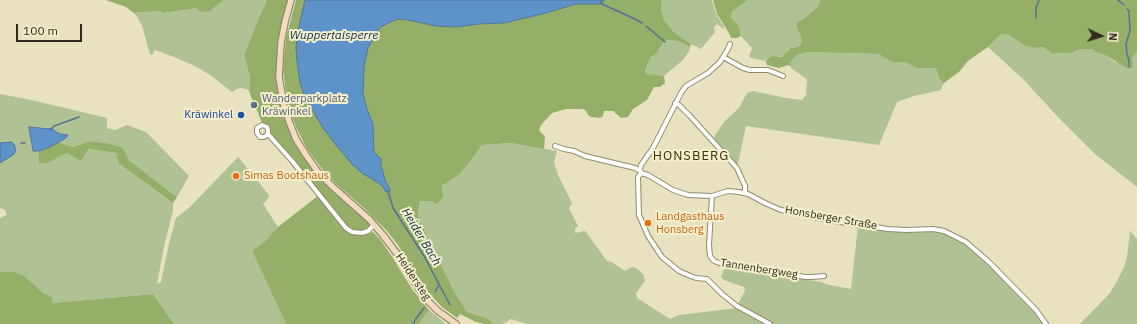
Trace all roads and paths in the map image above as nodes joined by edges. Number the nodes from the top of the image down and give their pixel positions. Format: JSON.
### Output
{"nodes":[{"id":1,"x":291,"y":0,"type":"edge"},
{"id":2,"x":730,"y":44,"type":"dead end"},
{"id":3,"x":722,"y":57,"type":"junction"},
{"id":4,"x":784,"y":76,"type":"dead end"},
{"id":5,"x":675,"y":103,"type":"junction"},
{"id":6,"x":268,"y":134,"type":"dead end"},
{"id":7,"x":555,"y":146,"type":"dead end"},
{"id":8,"x":641,"y":173,"type":"junction"},
{"id":9,"x":745,"y":193,"type":"junction"},
{"id":10,"x":712,"y":196,"type":"junction"},
{"id":11,"x":374,"y":225,"type":"junction"},
{"id":12,"x":824,"y":276,"type":"dead end"},
{"id":13,"x":456,"y":324,"type":"edge"},
{"id":14,"x":770,"y":324,"type":"edge"},
{"id":15,"x":1046,"y":324,"type":"edge"}],
"edges":[{"from":1,"to":11,"type":"main road","name":"Heidersteg"},
{"from":2,"to":3,"type":"street"},
{"from":3,"to":4,"type":"street"},
{"from":3,"to":5,"type":"street"},
{"from":5,"to":8,"type":"street"},
{"from":5,"to":9,"type":"street"},
{"from":6,"to":11,"type":"street"},
{"from":7,"to":8,"type":"street","name":"Honsberger Straße"},
{"from":8,"to":10,"type":"street","name":"Honsberger Straße"},
{"from":8,"to":14,"type":"street"},
{"from":9,"to":10,"type":"street","name":"Honsberger Straße"},
{"from":9,"to":15,"type":"street","name":"Honsberger Straße"},
{"from":10,"to":12,"type":"street","name":"Tannenbergweg"},
{"from":11,"to":13,"type":"main road","name":"Heidersteg"}]}
